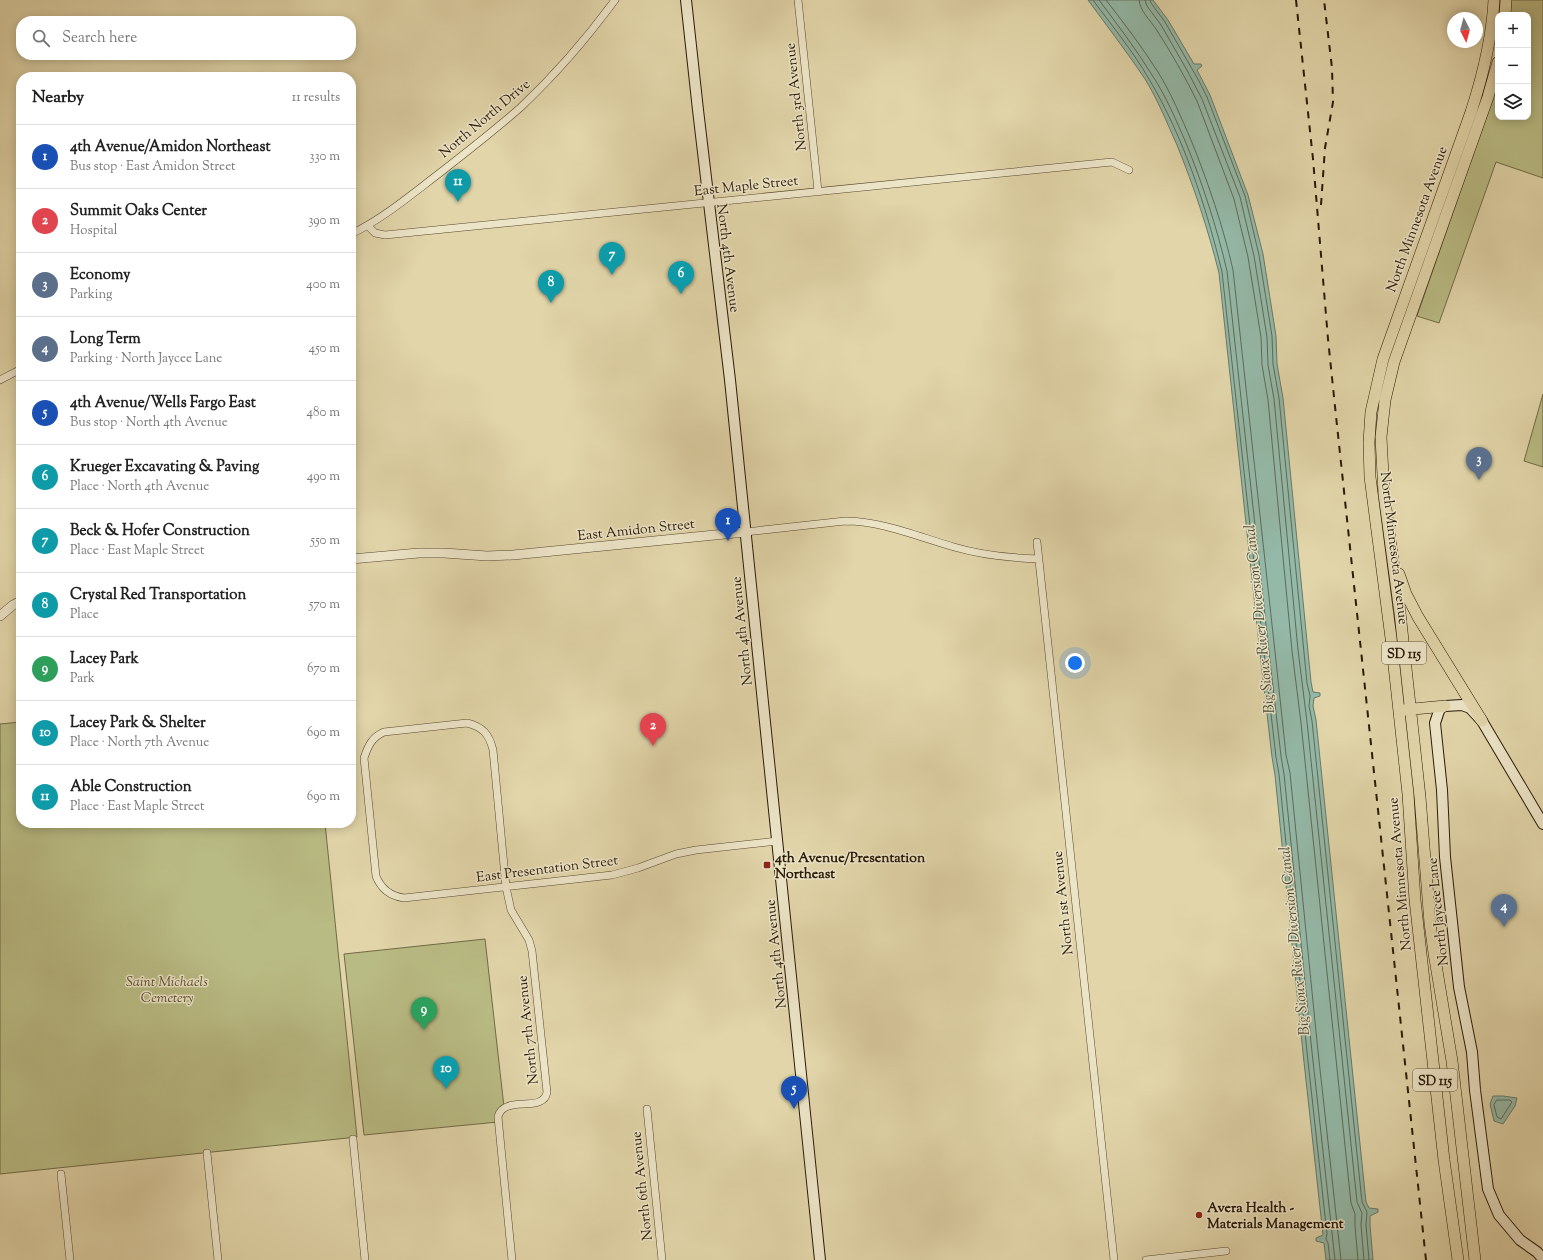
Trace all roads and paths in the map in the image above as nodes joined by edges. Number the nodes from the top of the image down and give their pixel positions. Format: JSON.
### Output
{"nodes":[{"id":1,"x":615,"y":0,"type":"edge"},
{"id":2,"x":686,"y":0,"type":"edge"},
{"id":3,"x":798,"y":0,"type":"edge"},
{"id":4,"x":1494,"y":0,"type":"edge"},
{"id":5,"x":1506,"y":0,"type":"edge"},
{"id":6,"x":1505,"y":12,"type":"edge"},
{"id":7,"x":1495,"y":73,"type":"edge"},
{"id":8,"x":1129,"y":170,"type":"dead end"},
{"id":9,"x":818,"y":191,"type":"junction"},
{"id":10,"x":708,"y":202,"type":"junction"},
{"id":11,"x":368,"y":226,"type":"junction"},
{"id":12,"x":356,"y":232,"type":"edge"},
{"id":13,"x":16,"y":372,"type":"edge"},
{"id":14,"x":0,"y":380,"type":"edge"},
{"id":15,"x":745,"y":532,"type":"junction"},
{"id":16,"x":1389,"y":535,"type":"junction"},
{"id":17,"x":1037,"y":542,"type":"dead end"},
{"id":18,"x":356,"y":559,"type":"edge"},
{"id":19,"x":1039,"y":559,"type":"junction"},
{"id":20,"x":16,"y":605,"type":"edge"},
{"id":21,"x":0,"y":616,"type":"edge"},
{"id":22,"x":1444,"y":706,"type":"junction"},
{"id":23,"x":1410,"y":710,"type":"junction"},
{"id":24,"x":1398,"y":711,"type":"junction"},
{"id":25,"x":1482,"y":722,"type":"junction"},
{"id":26,"x":1543,"y":824,"type":"edge"},
{"id":27,"x":777,"y":841,"type":"junction"},
{"id":28,"x":506,"y":887,"type":"junction"},
{"id":29,"x":390,"y":894,"type":"joint"},
{"id":30,"x":647,"y":1109,"type":"dead end"},
{"id":31,"x":353,"y":1139,"type":"dead end"},
{"id":32,"x":207,"y":1153,"type":"dead end"},
{"id":33,"x":61,"y":1174,"type":"dead end"},
{"id":34,"x":1226,"y":1251,"type":"dead end"},
{"id":35,"x":1541,"y":1256,"type":"edge"},
{"id":36,"x":70,"y":1260,"type":"edge"},
{"id":37,"x":218,"y":1260,"type":"edge"},
{"id":38,"x":365,"y":1260,"type":"edge"},
{"id":39,"x":512,"y":1260,"type":"edge"},
{"id":40,"x":662,"y":1260,"type":"edge"},
{"id":41,"x":820,"y":1260,"type":"edge"},
{"id":42,"x":1114,"y":1260,"type":"edge"},
{"id":43,"x":1146,"y":1260,"type":"edge"},
{"id":44,"x":1458,"y":1260,"type":"edge"},
{"id":45,"x":1475,"y":1260,"type":"edge"}],
"edges":[{"from":1,"to":11,"type":"street","name":"North North Drive"},
{"from":2,"to":10,"type":"main road","name":"North 4th Avenue"},
{"from":3,"to":9,"type":"street","name":"North 3rd Avenue"},
{"from":4,"to":24,"type":"main road","name":"North Minnesota Avenue","number":"SD 115"},
{"from":5,"to":6,"type":"main road"},
{"from":7,"to":16,"type":"main road","name":"North Minnesota Avenue","number":"SD 115"},
{"from":8,"to":9,"type":"street","name":"East Maple Street"},
{"from":9,"to":10,"type":"street","name":"East Maple Street"},
{"from":10,"to":11,"type":"street","name":"East Maple Street"},
{"from":10,"to":15,"type":"main road","name":"North 4th Avenue"},
{"from":11,"to":12,"type":"street","name":"North North Drive"},
{"from":13,"to":14,"type":"street"},
{"from":15,"to":18,"type":"street","name":"East Amidon Street"},
{"from":15,"to":19,"type":"street","name":"East Amidon Street"},
{"from":15,"to":27,"type":"main road","name":"North 4th Avenue"},
{"from":16,"to":23,"type":"main road","name":"North Minnesota Avenue","number":"SD 115"},
{"from":16,"to":25,"type":"main road"},
{"from":17,"to":19,"type":"street","name":"North 1st Avenue"},
{"from":19,"to":42,"type":"street","name":"North 1st Avenue"},
{"from":20,"to":21,"type":"street"},
{"from":22,"to":23,"type":"main road"},
{"from":22,"to":25,"type":"main road"},
{"from":22,"to":35,"type":"main road","name":"North Jaycee Lane"},
{"from":23,"to":24,"type":"main road"},
{"from":23,"to":45,"type":"main road","name":"North Minnesota Avenue","number":"SD 115"},
{"from":24,"to":44,"type":"main road","name":"North Minnesota Avenue","number":"SD 115"},
{"from":25,"to":26,"type":"main road"},
{"from":27,"to":28,"type":"street","name":"East Presentation Street"},
{"from":27,"to":41,"type":"main road","name":"North 4th Avenue"},
{"from":28,"to":29,"type":"street","name":"East Presentation Street"},
{"from":28,"to":29,"type":"street","name":"North 7th Avenue"},
{"from":28,"to":39,"type":"street","name":"North 7th Avenue"},
{"from":30,"to":40,"type":"street","name":"North 6th Avenue"},
{"from":31,"to":38,"type":"street"},
{"from":32,"to":37,"type":"street"},
{"from":33,"to":36,"type":"street"},
{"from":34,"to":43,"type":"street"}]}
